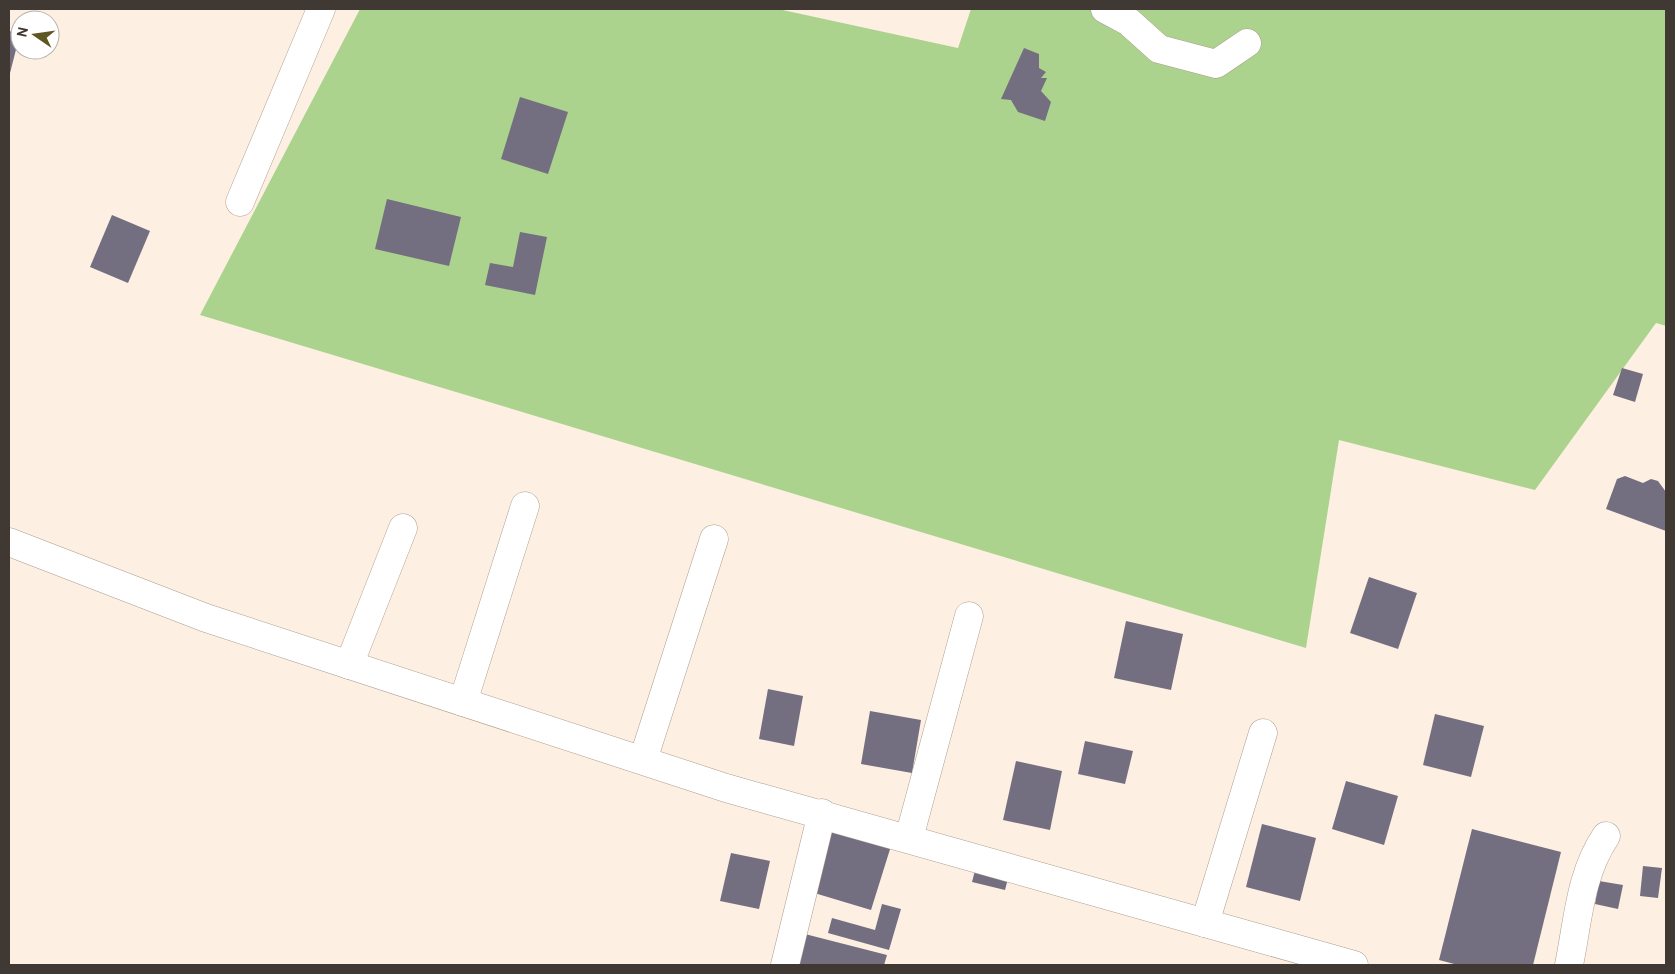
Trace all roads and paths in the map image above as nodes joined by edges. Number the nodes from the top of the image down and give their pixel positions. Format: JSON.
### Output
{"nodes":[{"id":1,"x":321,"y":9,"type":"edge"},
{"id":2,"x":1106,"y":9,"type":"edge"},
{"id":3,"x":1246,"y":43,"type":"dead end"},
{"id":4,"x":240,"y":202,"type":"dead end"},
{"id":5,"x":525,"y":506,"type":"dead end"},
{"id":6,"x":403,"y":528,"type":"dead end"},
{"id":7,"x":714,"y":539,"type":"dead end"},
{"id":8,"x":9,"y":542,"type":"edge"},
{"id":9,"x":969,"y":616,"type":"dead end"},
{"id":10,"x":349,"y":665,"type":"junction"},
{"id":11,"x":463,"y":702,"type":"junction"},
{"id":12,"x":1263,"y":733,"type":"dead end"},
{"id":13,"x":643,"y":760,"type":"junction"},
{"id":14,"x":822,"y":813,"type":"junction"},
{"id":15,"x":1606,"y":836,"type":"dead end"},
{"id":16,"x":909,"y":838,"type":"junction"},
{"id":17,"x":1205,"y":923,"type":"junction"},
{"id":18,"x":785,"y":965,"type":"edge"},
{"id":19,"x":1354,"y":965,"type":"edge"},
{"id":20,"x":1569,"y":965,"type":"edge"}],
"edges":[{"from":1,"to":4,"type":"street"},
{"from":2,"to":3,"type":"street"},
{"from":5,"to":11,"type":"street"},
{"from":6,"to":10,"type":"street"},
{"from":7,"to":13,"type":"street"},
{"from":8,"to":10,"type":"street"},
{"from":9,"to":16,"type":"street"},
{"from":10,"to":11,"type":"street"},
{"from":11,"to":13,"type":"street"},
{"from":12,"to":17,"type":"street"},
{"from":13,"to":14,"type":"street"},
{"from":14,"to":16,"type":"street"},
{"from":14,"to":18,"type":"street"},
{"from":15,"to":20,"type":"street"},
{"from":16,"to":17,"type":"street"},
{"from":17,"to":19,"type":"street"}]}
